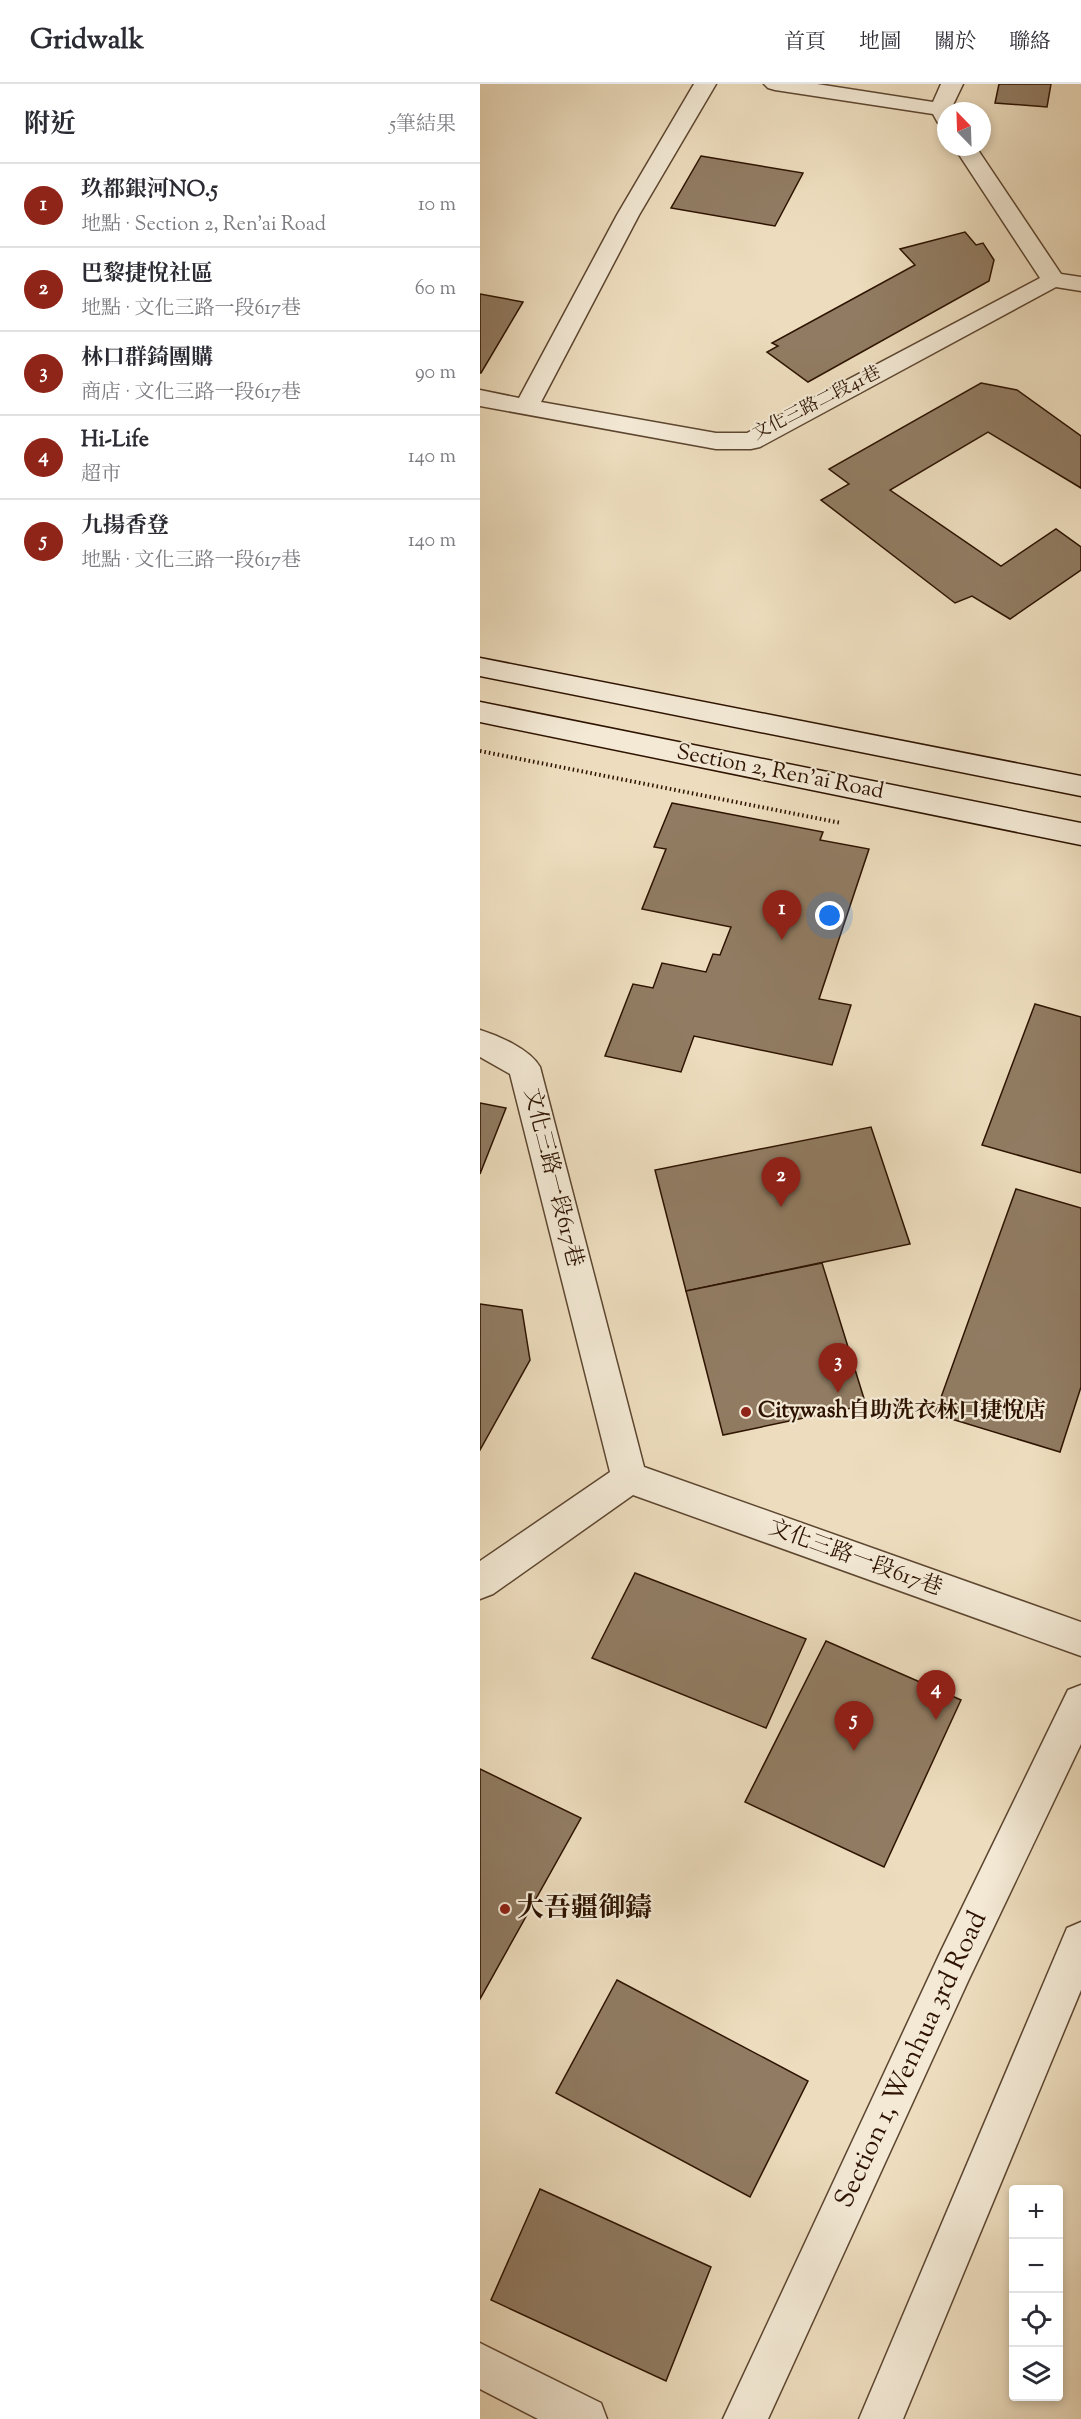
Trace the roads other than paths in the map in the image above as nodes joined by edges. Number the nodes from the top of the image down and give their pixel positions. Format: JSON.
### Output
{"nodes":[{"id":1,"x":705,"y":84,"type":"edge"},
{"id":2,"x":776,"y":84,"type":"edge"},
{"id":3,"x":952,"y":84,"type":"edge"},
{"id":4,"x":946,"y":102,"type":"edge"},
{"id":5,"x":937,"y":112,"type":"edge"},
{"id":6,"x":971,"y":156,"type":"edge"},
{"id":7,"x":1053,"y":280,"type":"junction"},
{"id":8,"x":1081,"y":284,"type":"edge"},
{"id":9,"x":488,"y":399,"type":"edge"},
{"id":10,"x":527,"y":406,"type":"junction"},
{"id":11,"x":480,"y":667,"type":"edge"},
{"id":12,"x":480,"y":712,"type":"edge"},
{"id":13,"x":1081,"y":786,"type":"edge"},
{"id":14,"x":1081,"y":834,"type":"edge"},
{"id":15,"x":480,"y":1042,"type":"edge"},
{"id":16,"x":629,"y":1478,"type":"junction"},
{"id":17,"x":480,"y":1582,"type":"edge"},
{"id":18,"x":1081,"y":1639,"type":"edge"},
{"id":19,"x":1081,"y":1703,"type":"edge"},
{"id":20,"x":1081,"y":1942,"type":"edge"},
{"id":21,"x":480,"y":2365,"type":"edge"},
{"id":22,"x":585,"y":2419,"type":"edge"},
{"id":23,"x":745,"y":2419,"type":"edge"},
{"id":24,"x":881,"y":2419,"type":"edge"}],
"edges":[{"from":1,"to":10,"type":"street"},
{"from":2,"to":5,"type":"street"},
{"from":3,"to":4,"type":"street"},
{"from":6,"to":7,"type":"street"},
{"from":7,"to":8,"type":"street"},
{"from":7,"to":10,"type":"street","name":"文化三路二段41巷"},
{"from":9,"to":10,"type":"street","name":"文化三路二段41巷"},
{"from":11,"to":13,"type":"street","name":"Section 2, Ren'ai Road"},
{"from":12,"to":14,"type":"street","name":"Section 2, Ren'ai Road"},
{"from":15,"to":16,"type":"street","name":"文化三路一段617巷"},
{"from":16,"to":17,"type":"street"},
{"from":16,"to":18,"type":"street","name":"文化三路一段617巷"},
{"from":19,"to":23,"type":"street","name":"Section 1, Wenhua 3rd Road"},
{"from":20,"to":24,"type":"street"},
{"from":21,"to":22,"type":"street"}]}
